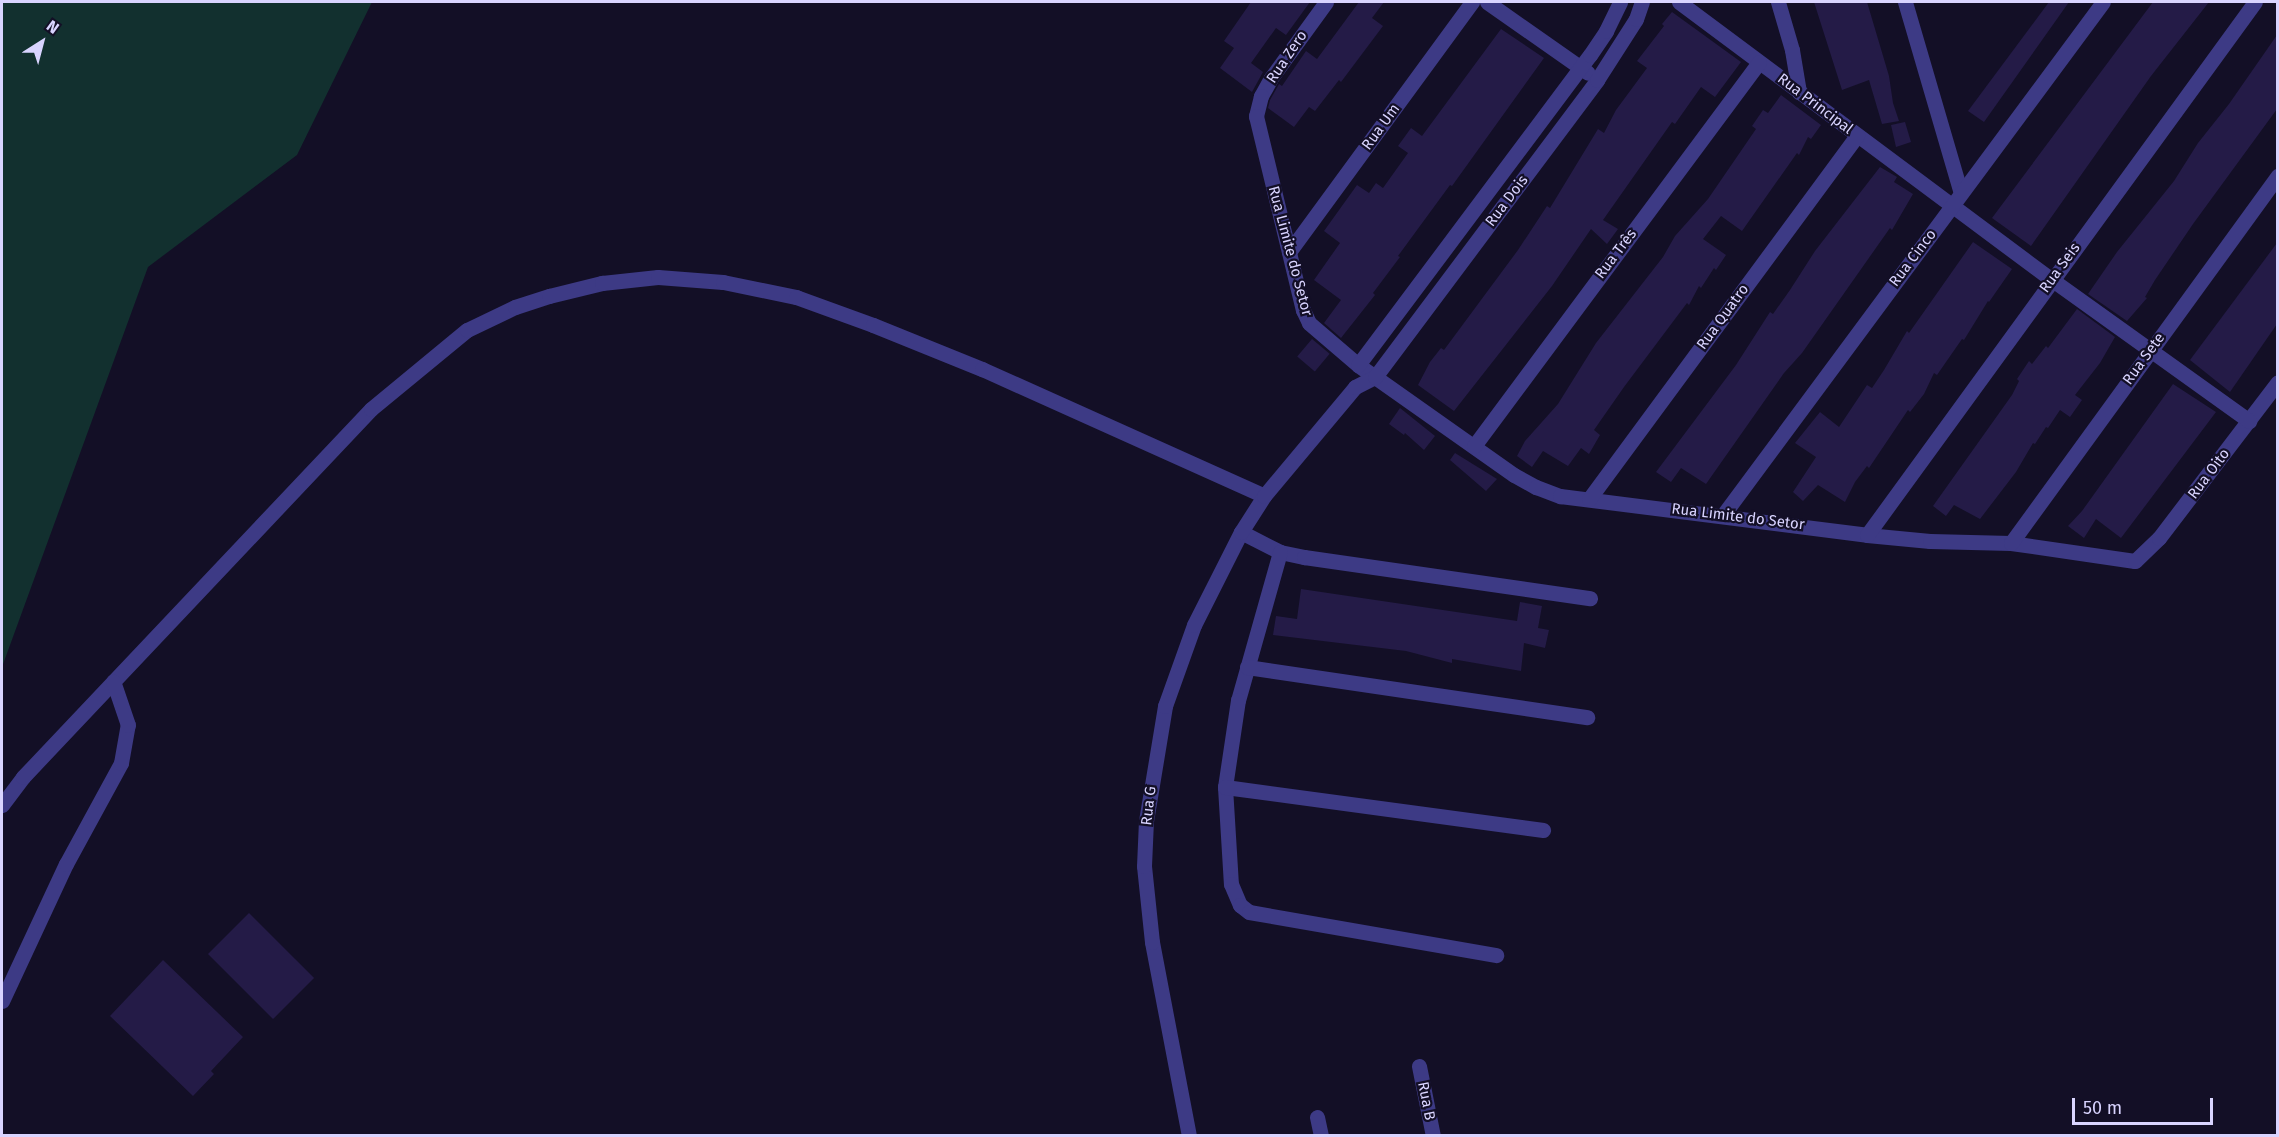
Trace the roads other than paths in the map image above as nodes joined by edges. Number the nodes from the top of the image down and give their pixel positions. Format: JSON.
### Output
{"nodes":[{"id":1,"x":1326,"y":2,"type":"edge"},
{"id":2,"x":1472,"y":2,"type":"edge"},
{"id":3,"x":1487,"y":2,"type":"edge"},
{"id":4,"x":1620,"y":2,"type":"edge"},
{"id":5,"x":1642,"y":2,"type":"edge"},
{"id":6,"x":1679,"y":2,"type":"edge"},
{"id":7,"x":1778,"y":2,"type":"edge"},
{"id":8,"x":1905,"y":2,"type":"edge"},
{"id":9,"x":2103,"y":2,"type":"edge"},
{"id":10,"x":2255,"y":2,"type":"edge"},
{"id":11,"x":1759,"y":62,"type":"junction"},
{"id":12,"x":1581,"y":68,"type":"junction"},
{"id":13,"x":1597,"y":80,"type":"junction"},
{"id":14,"x":1799,"y":92,"type":"junction"},
{"id":15,"x":1256,"y":116,"type":"joint"},
{"id":16,"x":1857,"y":135,"type":"junction"},
{"id":17,"x":2277,"y":176,"type":"edge"},
{"id":18,"x":1956,"y":200,"type":"junction"},
{"id":19,"x":1289,"y":252,"type":"junction"},
{"id":20,"x":2051,"y":279,"type":"junction"},
{"id":21,"x":2151,"y":350,"type":"junction"},
{"id":22,"x":1358,"y":365,"type":"junction"},
{"id":23,"x":1375,"y":377,"type":"junction"},
{"id":24,"x":2277,"y":382,"type":"edge"},
{"id":25,"x":1356,"y":387,"type":"junction"},
{"id":26,"x":2249,"y":421,"type":"junction"},
{"id":27,"x":1474,"y":446,"type":"junction"},
{"id":28,"x":1264,"y":496,"type":"junction"},
{"id":29,"x":1589,"y":499,"type":"junction"},
{"id":30,"x":1722,"y":515,"type":"junction"},
{"id":31,"x":1241,"y":532,"type":"junction"},
{"id":32,"x":1867,"y":535,"type":"junction"},
{"id":33,"x":2011,"y":543,"type":"junction"},
{"id":34,"x":1280,"y":552,"type":"junction"},
{"id":35,"x":2135,"y":561,"type":"joint"},
{"id":36,"x":1590,"y":598,"type":"dead end"},
{"id":37,"x":1247,"y":667,"type":"junction"},
{"id":38,"x":113,"y":681,"type":"junction"},
{"id":39,"x":1587,"y":717,"type":"dead end"},
{"id":40,"x":1225,"y":787,"type":"junction"},
{"id":41,"x":2,"y":805,"type":"edge"},
{"id":42,"x":1543,"y":830,"type":"dead end"},
{"id":43,"x":1496,"y":956,"type":"dead end"},
{"id":44,"x":2,"y":1001,"type":"edge"},
{"id":45,"x":1419,"y":1066,"type":"dead end"},
{"id":46,"x":1317,"y":1117,"type":"dead end"},
{"id":47,"x":1189,"y":1136,"type":"edge"},
{"id":48,"x":1321,"y":1136,"type":"edge"},
{"id":49,"x":1433,"y":1136,"type":"edge"}],
"edges":[{"from":1,"to":15,"type":"street","name":"Rua Zero"},
{"from":2,"to":19,"type":"street","name":"Rua Um"},
{"from":3,"to":12,"type":"street"},
{"from":4,"to":12,"type":"street"},
{"from":5,"to":13,"type":"street","name":"Rua Dois"},
{"from":6,"to":11,"type":"street","name":"Rua Principal"},
{"from":7,"to":14,"type":"street"},
{"from":8,"to":18,"type":"street"},
{"from":9,"to":18,"type":"street","name":"Rua Cinco"},
{"from":10,"to":20,"type":"street","name":"Rua Seis"},
{"from":11,"to":14,"type":"street","name":"Rua Principal"},
{"from":11,"to":27,"type":"street","name":"Rua Três"},
{"from":12,"to":13,"type":"street"},
{"from":12,"to":22,"type":"street"},
{"from":13,"to":23,"type":"street","name":"Rua Dois"},
{"from":14,"to":16,"type":"street","name":"Rua Principal"},
{"from":15,"to":19,"type":"street","name":"Rua Limite do Setor"},
{"from":16,"to":18,"type":"street","name":"Rua Principal"},
{"from":16,"to":29,"type":"street","name":"Rua Quatro"},
{"from":17,"to":21,"type":"street","name":"Rua Sete"},
{"from":18,"to":20,"type":"street","name":"Rua Principal"},
{"from":18,"to":30,"type":"street","name":"Rua Cinco"},
{"from":19,"to":22,"type":"street","name":"Rua Limite do Setor"},
{"from":20,"to":21,"type":"street","name":"Rua Principal"},
{"from":20,"to":32,"type":"street","name":"Rua Seis"},
{"from":21,"to":26,"type":"street","name":"Rua Principal"},
{"from":21,"to":33,"type":"street","name":"Rua Sete"},
{"from":22,"to":23,"type":"street","name":"Rua Limite do Setor"},
{"from":22,"to":25,"type":"street"},
{"from":23,"to":25,"type":"street","name":"Rua Dois"},
{"from":23,"to":27,"type":"street","name":"Rua Limite do Setor"},
{"from":24,"to":26,"type":"street","name":"Rua Oito"},
{"from":25,"to":28,"type":"street","name":"Rua Dois"},
{"from":26,"to":35,"type":"street","name":"Rua Oito"},
{"from":27,"to":29,"type":"street","name":"Rua Limite do Setor"},
{"from":28,"to":31,"type":"street","name":"Rua G"},
{"from":28,"to":38,"type":"street"},
{"from":29,"to":30,"type":"street","name":"Rua Limite do Setor"},
{"from":30,"to":32,"type":"street","name":"Rua Limite do Setor"},
{"from":31,"to":34,"type":"street"},
{"from":31,"to":47,"type":"street","name":"Rua G"},
{"from":32,"to":33,"type":"street","name":"Rua Limite do Setor"},
{"from":33,"to":35,"type":"street","name":"Rua Limite do Setor"},
{"from":34,"to":36,"type":"street"},
{"from":34,"to":37,"type":"street"},
{"from":37,"to":39,"type":"street"},
{"from":37,"to":40,"type":"street"},
{"from":38,"to":41,"type":"street"},
{"from":38,"to":44,"type":"street"},
{"from":40,"to":42,"type":"street"},
{"from":40,"to":43,"type":"street"},
{"from":45,"to":49,"type":"street","name":"Rua B"},
{"from":46,"to":48,"type":"street"}]}
